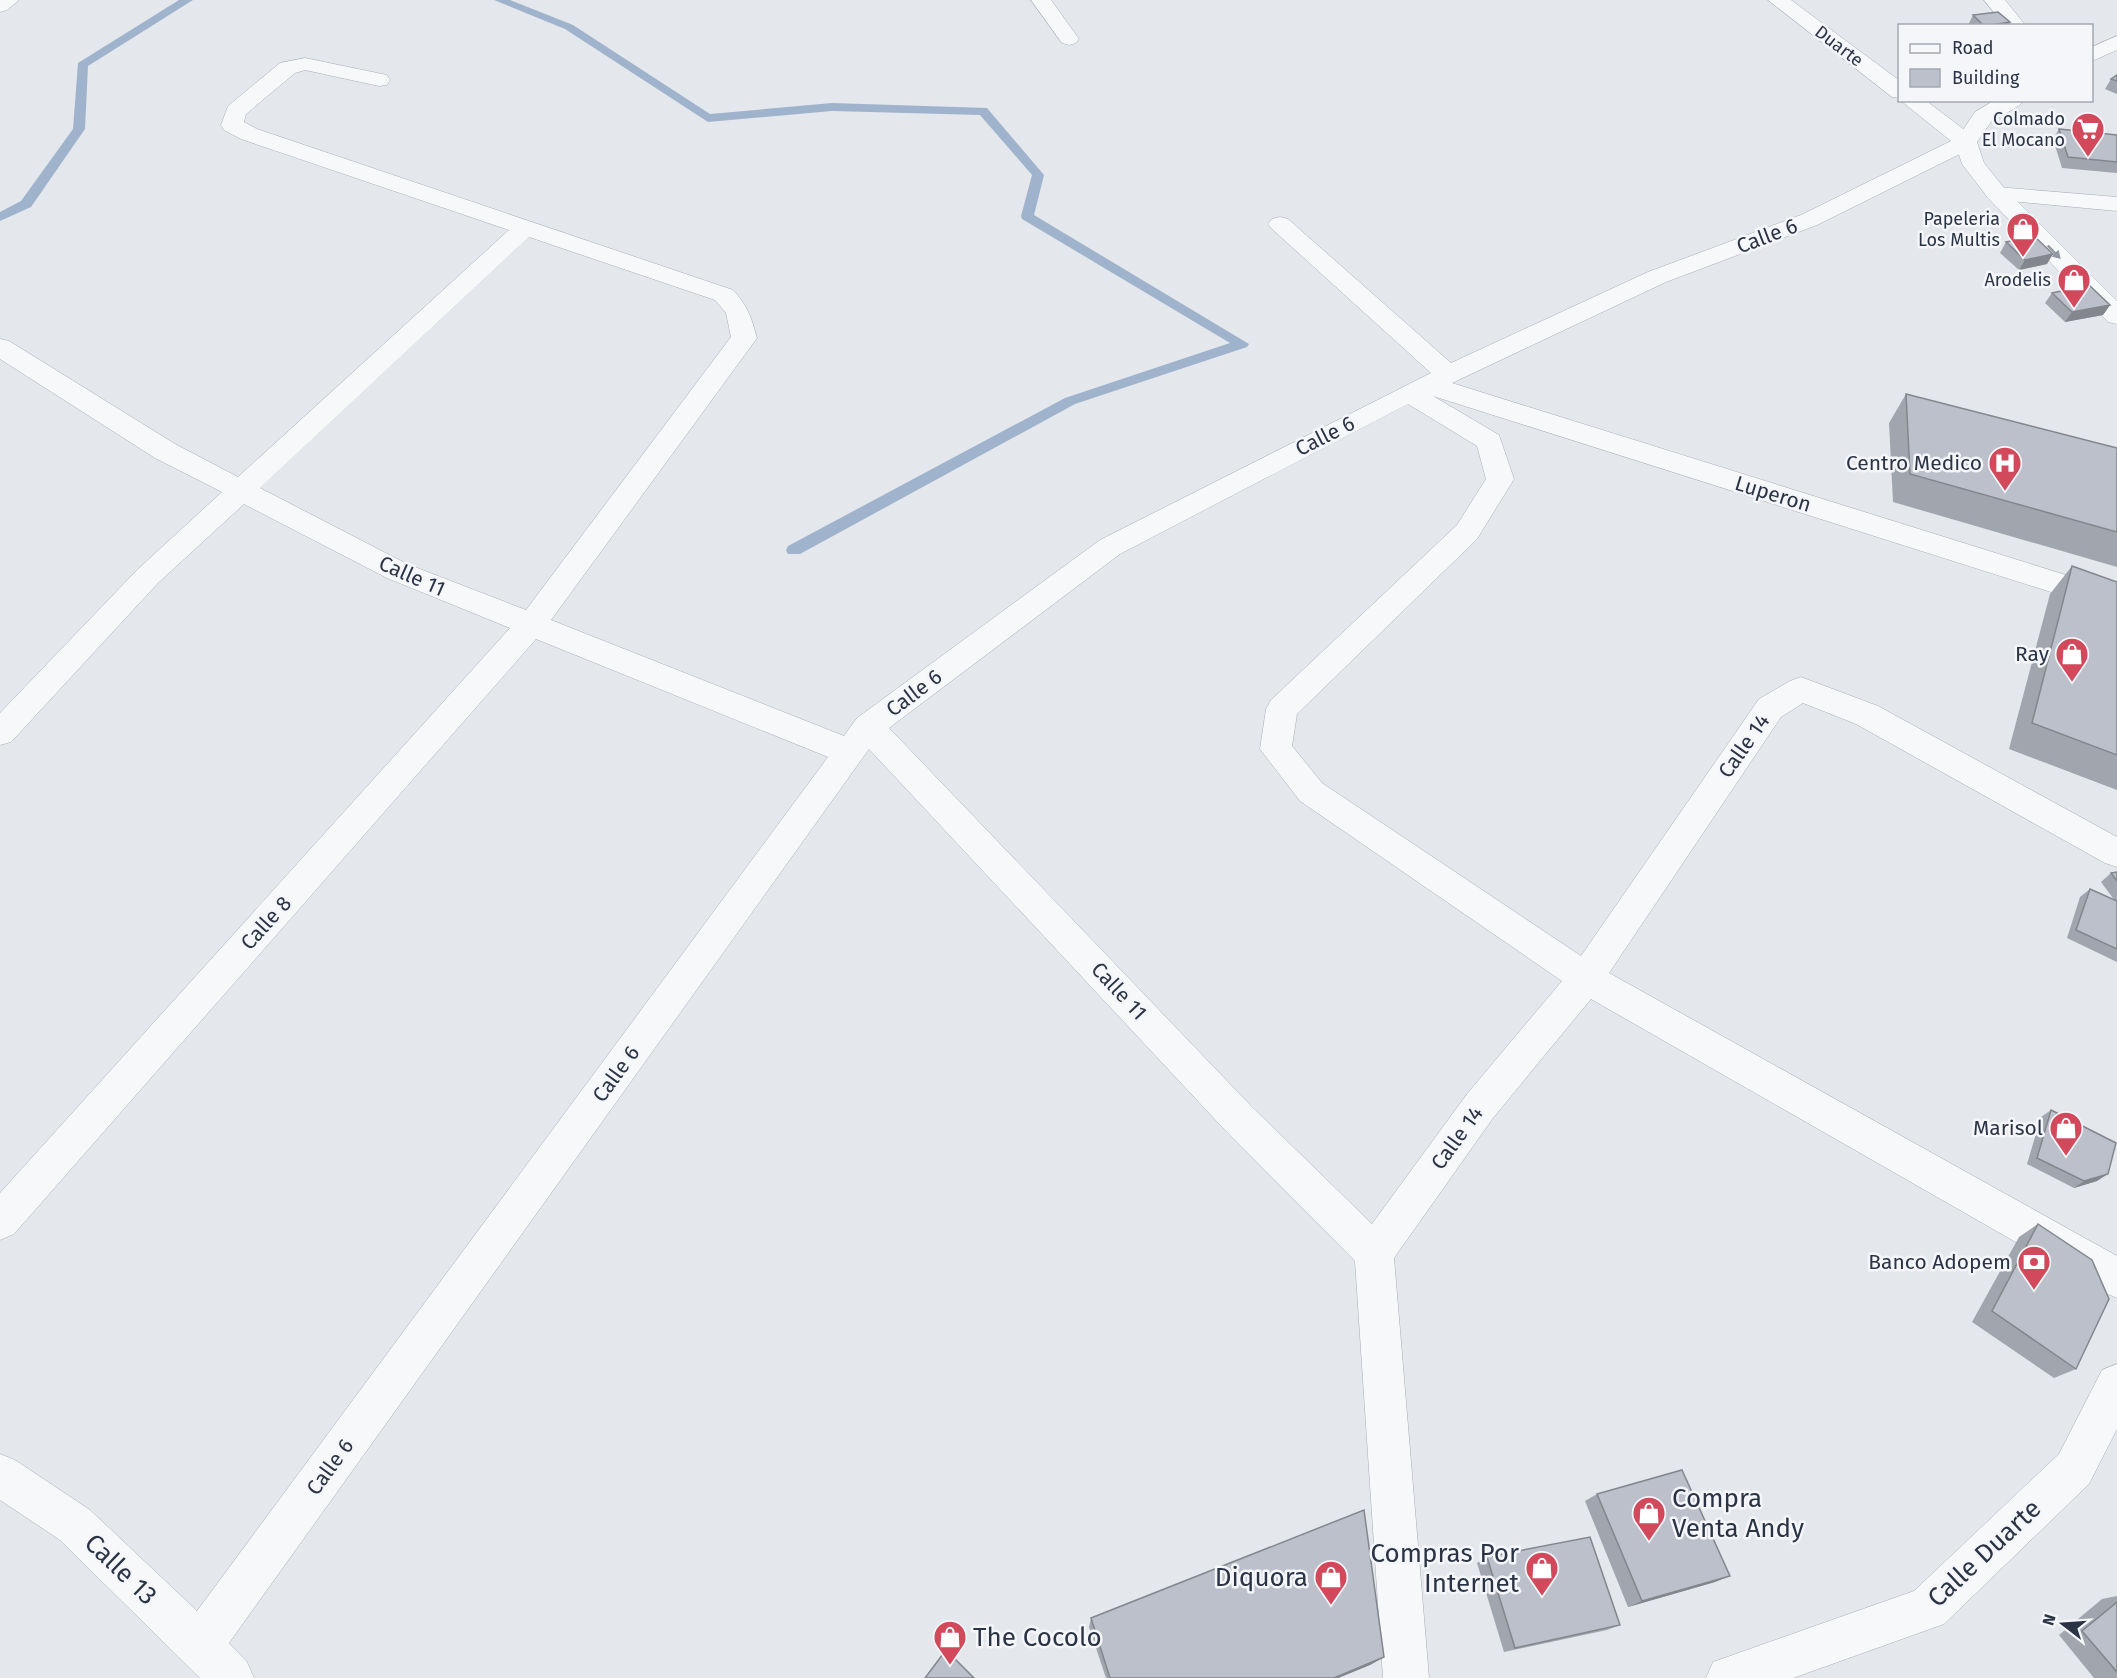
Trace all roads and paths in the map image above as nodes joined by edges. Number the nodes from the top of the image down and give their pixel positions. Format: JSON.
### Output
{"nodes":[{"id":1,"x":9,"y":0,"type":"edge"},
{"id":2,"x":1041,"y":0,"type":"edge"},
{"id":3,"x":1778,"y":0,"type":"edge"},
{"id":4,"x":1994,"y":0,"type":"edge"},
{"id":5,"x":0,"y":6,"type":"edge"},
{"id":6,"x":2014,"y":24,"type":"edge"},
{"id":7,"x":1069,"y":39,"type":"dead end"},
{"id":8,"x":2117,"y":42,"type":"edge"},
{"id":9,"x":2093,"y":54,"type":"edge"},
{"id":10,"x":379,"y":80,"type":"dead end"},
{"id":11,"x":1898,"y":91,"type":"edge"},
{"id":12,"x":1914,"y":102,"type":"edge"},
{"id":13,"x":2009,"y":102,"type":"edge"},
{"id":14,"x":1966,"y":142,"type":"junction"},
{"id":15,"x":1997,"y":194,"type":"junction"},
{"id":16,"x":2117,"y":204,"type":"edge"},
{"id":17,"x":1280,"y":224,"type":"dead end"},
{"id":18,"x":525,"y":228,"type":"junction"},
{"id":19,"x":2117,"y":316,"type":"edge"},
{"id":20,"x":0,"y":347,"type":"edge"},
{"id":21,"x":1429,"y":384,"type":"junction"},
{"id":22,"x":241,"y":490,"type":"junction"},
{"id":23,"x":2117,"y":602,"type":"edge"},
{"id":24,"x":531,"y":625,"type":"junction"},
{"id":25,"x":0,"y":733,"type":"edge"},
{"id":26,"x":859,"y":739,"type":"junction"},
{"id":27,"x":2117,"y":853,"type":"edge"},
{"id":28,"x":1586,"y":978,"type":"junction"},
{"id":29,"x":0,"y":1221,"type":"edge"},
{"id":30,"x":1374,"y":1253,"type":"junction"},
{"id":31,"x":2117,"y":1278,"type":"edge"},
{"id":32,"x":2117,"y":1385,"type":"edge"},
{"id":33,"x":0,"y":1475,"type":"edge"},
{"id":34,"x":200,"y":1645,"type":"junction"},
{"id":35,"x":231,"y":1678,"type":"edge"},
{"id":36,"x":1406,"y":1678,"type":"edge"},
{"id":37,"x":1729,"y":1678,"type":"edge"}],
"edges":[{"from":1,"to":5,"type":"street"},
{"from":2,"to":7,"type":"street"},
{"from":3,"to":11,"type":"street","name":"Duarte"},
{"from":4,"to":6,"type":"street"},
{"from":8,"to":9,"type":"street"},
{"from":10,"to":18,"type":"street","name":"Calle 8"},
{"from":12,"to":14,"type":"street"},
{"from":13,"to":14,"type":"street"},
{"from":14,"to":15,"type":"street"},
{"from":14,"to":21,"type":"street","name":"Calle 6"},
{"from":15,"to":16,"type":"street"},
{"from":15,"to":19,"type":"street","one_way":true},
{"from":17,"to":21,"type":"street"},
{"from":18,"to":22,"type":"street"},
{"from":18,"to":24,"type":"street","name":"Calle 8"},
{"from":20,"to":22,"type":"street","name":"Calle 11"},
{"from":21,"to":23,"type":"street","name":"Luperon"},
{"from":21,"to":26,"type":"street","name":"Calle 6"},
{"from":21,"to":28,"type":"street"},
{"from":22,"to":24,"type":"street","name":"Calle 11"},
{"from":22,"to":25,"type":"street"},
{"from":24,"to":26,"type":"street","name":"Calle 11"},
{"from":24,"to":29,"type":"street","name":"Calle 8"},
{"from":26,"to":30,"type":"street","name":"Calle 11"},
{"from":26,"to":34,"type":"street","name":"Calle 6"},
{"from":27,"to":28,"type":"street","name":"Calle 14"},
{"from":28,"to":30,"type":"street","name":"Calle 14"},
{"from":28,"to":31,"type":"street"},
{"from":30,"to":36,"type":"street"},
{"from":32,"to":37,"type":"street","name":"Calle Duarte"},
{"from":33,"to":34,"type":"street","name":"Calle 13"},
{"from":34,"to":35,"type":"street","name":"Calle 13"}]}
